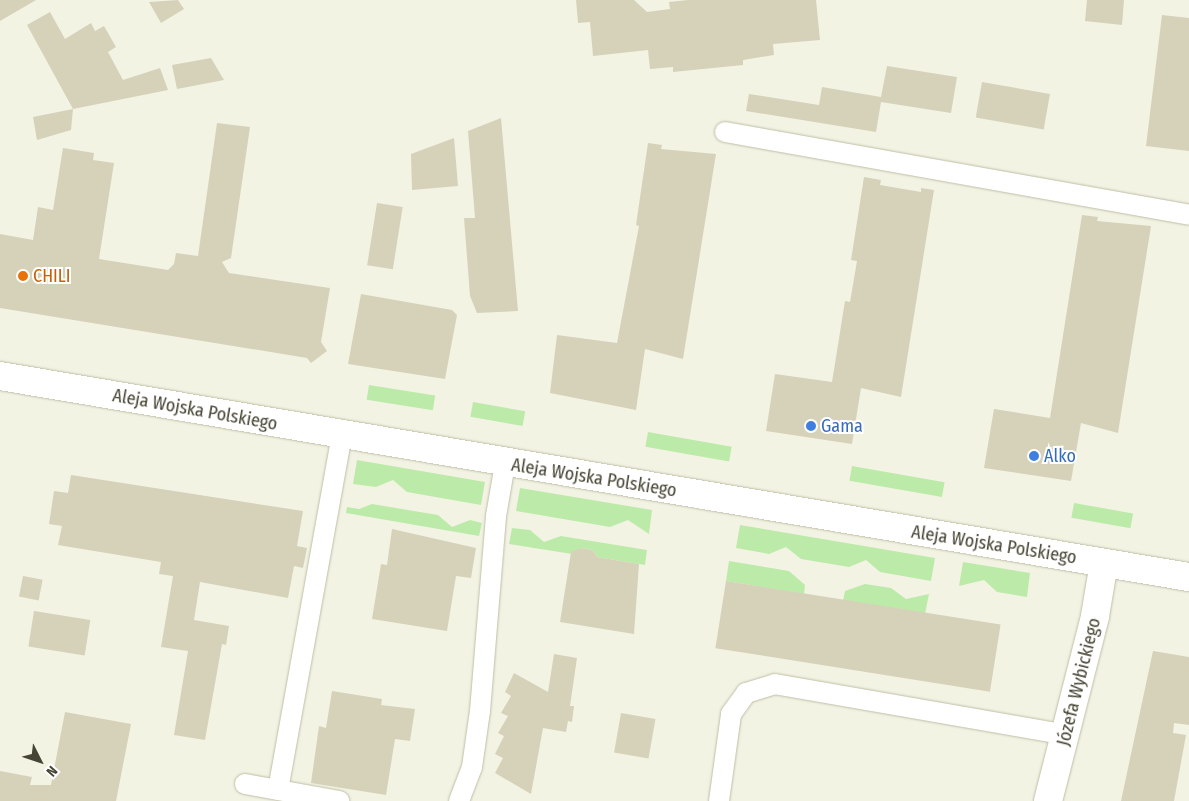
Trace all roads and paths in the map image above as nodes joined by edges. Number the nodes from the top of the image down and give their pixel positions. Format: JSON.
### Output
{"nodes":[{"id":1,"x":725,"y":132,"type":"dead end"},
{"id":2,"x":1189,"y":215,"type":"edge"},
{"id":3,"x":0,"y":376,"type":"edge"},
{"id":4,"x":342,"y":436,"type":"junction"},
{"id":5,"x":506,"y":464,"type":"junction"},
{"id":6,"x":1104,"y":563,"type":"junction"},
{"id":7,"x":1189,"y":577,"type":"edge"},
{"id":8,"x":1066,"y":735,"type":"junction"},
{"id":9,"x":245,"y":784,"type":"dead end"},
{"id":10,"x":278,"y":790,"type":"junction"},
{"id":11,"x":339,"y":801,"type":"edge"},
{"id":12,"x":459,"y":801,"type":"edge"},
{"id":13,"x":719,"y":801,"type":"edge"},
{"id":14,"x":1048,"y":801,"type":"edge"}],
"edges":[{"from":1,"to":2,"type":"lane"},
{"from":3,"to":4,"type":"street","name":"Aleja Wojska Polskiego"},
{"from":4,"to":5,"type":"street","name":"Aleja Wojska Polskiego"},
{"from":4,"to":10,"type":"lane"},
{"from":5,"to":6,"type":"street","name":"Aleja Wojska Polskiego"},
{"from":5,"to":12,"type":"lane"},
{"from":6,"to":7,"type":"street","name":"Aleja Wojska Polskiego"},
{"from":6,"to":8,"type":"street","name":"Józefa Wybickiego"},
{"from":8,"to":13,"type":"lane"},
{"from":8,"to":14,"type":"street","name":"Józefa Wybickiego"},
{"from":9,"to":10,"type":"lane"},
{"from":10,"to":11,"type":"lane"}]}
